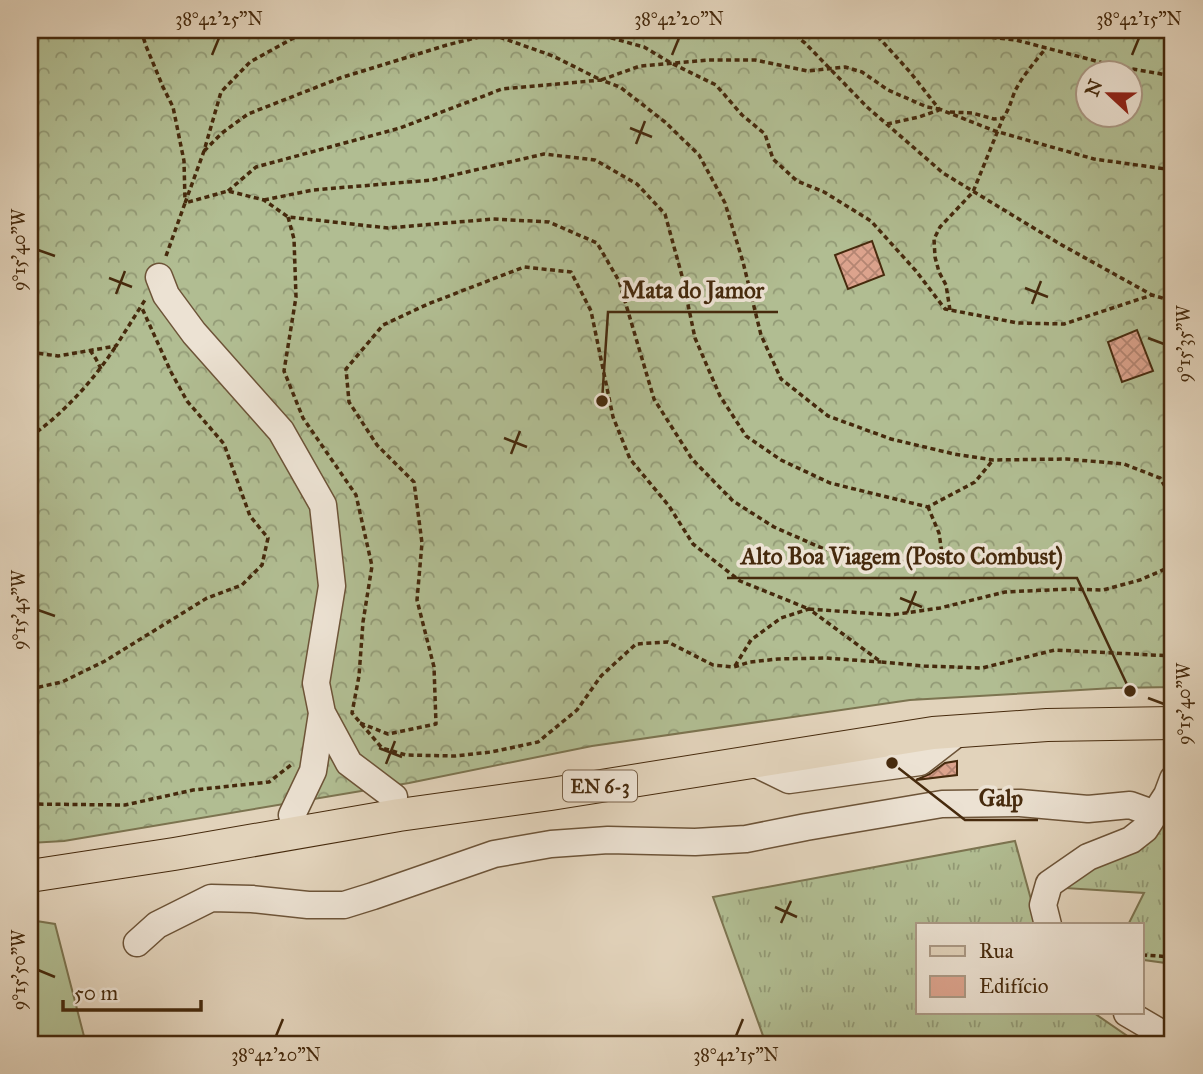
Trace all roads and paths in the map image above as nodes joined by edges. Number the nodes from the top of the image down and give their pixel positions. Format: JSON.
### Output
{"nodes":[{"id":1,"x":141,"y":30,"type":"edge"},
{"id":2,"x":308,"y":30,"type":"edge"},
{"id":3,"x":484,"y":30,"type":"edge"},
{"id":4,"x":596,"y":30,"type":"edge"},
{"id":5,"x":788,"y":30,"type":"edge"},
{"id":6,"x":872,"y":30,"type":"edge"},
{"id":7,"x":924,"y":30,"type":"edge"},
{"id":8,"x":991,"y":30,"type":"edge"},
{"id":9,"x":491,"y":34,"type":"junction"},
{"id":10,"x":1002,"y":38,"type":"junction"},
{"id":11,"x":1046,"y":48,"type":"junction"},
{"id":12,"x":671,"y":63,"type":"junction"},
{"id":13,"x":830,"y":69,"type":"junction"},
{"id":14,"x":1173,"y":76,"type":"edge"},
{"id":15,"x":601,"y":80,"type":"junction"},
{"id":16,"x":939,"y":110,"type":"junction"},
{"id":17,"x":945,"y":112,"type":"junction"},
{"id":18,"x":1003,"y":118,"type":"junction"},
{"id":19,"x":887,"y":124,"type":"junction"},
{"id":20,"x":998,"y":132,"type":"junction"},
{"id":21,"x":204,"y":151,"type":"junction"},
{"id":22,"x":1173,"y":170,"type":"edge"},
{"id":23,"x":228,"y":191,"type":"junction"},
{"id":24,"x":973,"y":192,"type":"junction"},
{"id":25,"x":264,"y":200,"type":"junction"},
{"id":26,"x":185,"y":203,"type":"junction"},
{"id":27,"x":288,"y":217,"type":"junction"},
{"id":28,"x":159,"y":277,"type":"junction"},
{"id":29,"x":1152,"y":295,"type":"junction"},
{"id":30,"x":1173,"y":301,"type":"edge"},
{"id":31,"x":141,"y":306,"type":"junction"},
{"id":32,"x":950,"y":310,"type":"junction"},
{"id":33,"x":116,"y":346,"type":"junction"},
{"id":34,"x":90,"y":350,"type":"junction"},
{"id":35,"x":30,"y":352,"type":"edge"},
{"id":36,"x":101,"y":369,"type":"junction"},
{"id":37,"x":30,"y":437,"type":"edge"},
{"id":38,"x":993,"y":460,"type":"junction"},
{"id":39,"x":1173,"y":500,"type":"edge"},
{"id":40,"x":928,"y":507,"type":"junction"},
{"id":41,"x":1173,"y":562,"type":"edge"},
{"id":42,"x":809,"y":609,"type":"junction"},
{"id":43,"x":1173,"y":656,"type":"edge"},
{"id":44,"x":881,"y":662,"type":"junction"},
{"id":45,"x":734,"y":667,"type":"junction"},
{"id":46,"x":30,"y":689,"type":"edge"},
{"id":47,"x":1173,"y":705,"type":"edge"},
{"id":48,"x":322,"y":713,"type":"junction"},
{"id":49,"x":360,"y":723,"type":"junction"},
{"id":50,"x":1173,"y":723,"type":"edge"},
{"id":51,"x":295,"y":761,"type":"dead end"},
{"id":52,"x":1173,"y":779,"type":"edge"},
{"id":53,"x":394,"y":797,"type":"junction"},
{"id":54,"x":30,"y":804,"type":"edge"},
{"id":55,"x":1155,"y":814,"type":"junction"},
{"id":56,"x":292,"y":815,"type":"junction"},
{"id":57,"x":30,"y":857,"type":"edge"},
{"id":58,"x":30,"y":876,"type":"edge"},
{"id":59,"x":1048,"y":923,"type":"edge"},
{"id":60,"x":137,"y":943,"type":"dead end"},
{"id":61,"x":1144,"y":955,"type":"edge"},
{"id":62,"x":1173,"y":957,"type":"edge"},
{"id":63,"x":1130,"y":1014,"type":"edge"},
{"id":64,"x":1173,"y":1040,"type":"edge"}],
"edges":[{"from":1,"to":26,"type":"path"},
{"from":2,"to":21,"type":"path"},
{"from":3,"to":9,"type":"path"},
{"from":4,"to":12,"type":"path"},
{"from":5,"to":13,"type":"path"},
{"from":6,"to":16,"type":"path"},
{"from":7,"to":10,"type":"path"},
{"from":8,"to":10,"type":"path"},
{"from":9,"to":15,"type":"path"},
{"from":9,"to":21,"type":"path"},
{"from":10,"to":11,"type":"path"},
{"from":11,"to":14,"type":"path"},
{"from":11,"to":18,"type":"path"},
{"from":12,"to":13,"type":"path"},
{"from":12,"to":15,"type":"path"},
{"from":12,"to":32,"type":"path"},
{"from":13,"to":16,"type":"path"},
{"from":13,"to":19,"type":"path"},
{"from":15,"to":23,"type":"path"},
{"from":15,"to":38,"type":"path"},
{"from":16,"to":17,"type":"path"},
{"from":16,"to":19,"type":"path"},
{"from":17,"to":18,"type":"path"},
{"from":17,"to":20,"type":"path"},
{"from":18,"to":20,"type":"path"},
{"from":19,"to":24,"type":"path"},
{"from":20,"to":22,"type":"path"},
{"from":20,"to":24,"type":"path"},
{"from":21,"to":26,"type":"path"},
{"from":23,"to":25,"type":"path"},
{"from":23,"to":26,"type":"path"},
{"from":24,"to":29,"type":"path"},
{"from":24,"to":32,"type":"path"},
{"from":25,"to":27,"type":"path"},
{"from":25,"to":40,"type":"path"},
{"from":26,"to":28,"type":"path"},
{"from":27,"to":40,"type":"path"},
{"from":27,"to":49,"type":"path"},
{"from":28,"to":31,"type":"path"},
{"from":28,"to":48,"type":"street"},
{"from":29,"to":30,"type":"path"},
{"from":29,"to":32,"type":"path"},
{"from":31,"to":33,"type":"path"},
{"from":31,"to":46,"type":"path"},
{"from":33,"to":34,"type":"path"},
{"from":33,"to":36,"type":"path"},
{"from":34,"to":35,"type":"path"},
{"from":34,"to":36,"type":"path"},
{"from":36,"to":37,"type":"path"},
{"from":38,"to":39,"type":"path"},
{"from":38,"to":40,"type":"path"},
{"from":41,"to":42,"type":"path"},
{"from":42,"to":44,"type":"path"},
{"from":42,"to":45,"type":"path"},
{"from":42,"to":49,"type":"path"},
{"from":43,"to":44,"type":"path"},
{"from":44,"to":45,"type":"path"},
{"from":45,"to":49,"type":"path"},
{"from":47,"to":53,"type":"main road","number":"EN 6-3"},
{"from":48,"to":53,"type":"street"},
{"from":48,"to":56,"type":"street"},
{"from":50,"to":58,"type":"main road","number":"EN 6-3"},
{"from":51,"to":54,"type":"path"},
{"from":52,"to":55,"type":"street"},
{"from":53,"to":56,"type":"main road","number":"EN 6-3"},
{"from":55,"to":59,"type":"street"},
{"from":55,"to":60,"type":"street"},
{"from":56,"to":57,"type":"main road","number":"EN 6-3"},
{"from":61,"to":62,"type":"path"},
{"from":63,"to":64,"type":"street"}]}
